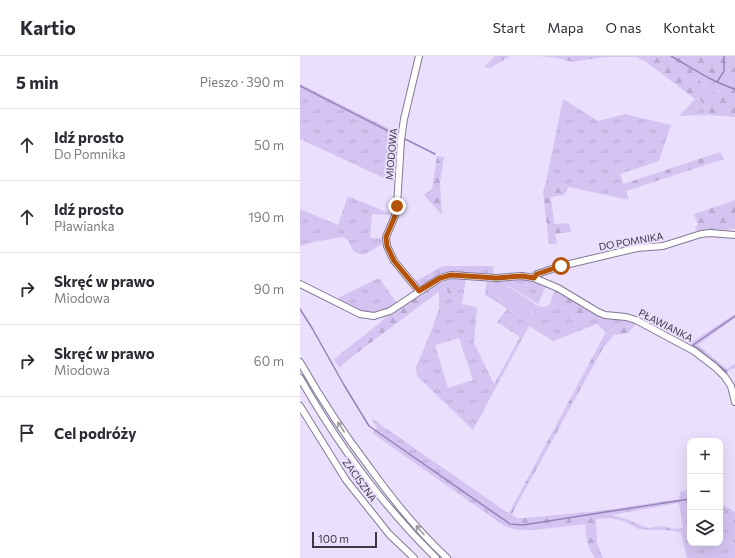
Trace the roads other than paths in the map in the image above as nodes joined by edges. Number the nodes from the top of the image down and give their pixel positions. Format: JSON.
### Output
{"nodes":[{"id":1,"x":419,"y":56,"type":"edge"},
{"id":2,"x":735,"y":235,"type":"edge"},
{"id":3,"x":534,"y":278,"type":"junction"},
{"id":4,"x":300,"y":284,"type":"edge"},
{"id":5,"x":419,"y":291,"type":"junction"},
{"id":6,"x":300,"y":362,"type":"edge"},
{"id":7,"x":300,"y":378,"type":"edge"},
{"id":8,"x":735,"y":402,"type":"edge"},
{"id":9,"x":300,"y":406,"type":"edge"},
{"id":10,"x":414,"y":558,"type":"edge"},
{"id":11,"x":436,"y":558,"type":"edge"},
{"id":12,"x":447,"y":558,"type":"edge"}],
"edges":[{"from":1,"to":5,"type":"street","name":"MIODOWA"},
{"from":2,"to":3,"type":"street","name":"DO POMNIKA"},
{"from":3,"to":5,"type":"street","name":"PŁAWIANKA"},
{"from":3,"to":8,"type":"street","name":"PŁAWIANKA"},
{"from":4,"to":5,"type":"street","name":"PŁAWIANKA"},
{"from":12,"to":6,"type":"street","one_way":true},
{"from":7,"to":11,"type":"street"},
{"from":9,"to":10,"type":"street","name":"ZACISZNA"}]}
